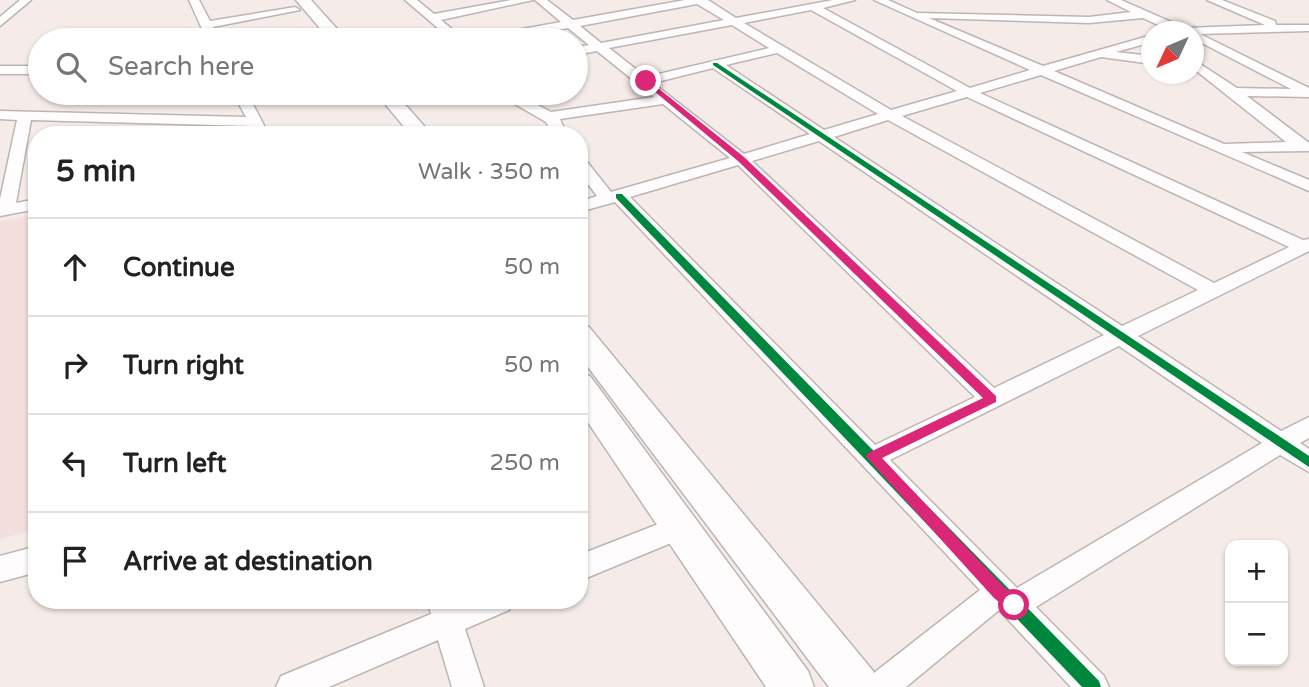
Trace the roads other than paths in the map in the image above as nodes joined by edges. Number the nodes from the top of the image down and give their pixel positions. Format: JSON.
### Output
{"nodes":[{"id":1,"x":26,"y":0,"type":"edge"},
{"id":2,"x":194,"y":0,"type":"edge"},
{"id":3,"x":410,"y":0,"type":"edge"},
{"id":4,"x":528,"y":0,"type":"edge"},
{"id":5,"x":540,"y":0,"type":"edge"},
{"id":6,"x":700,"y":0,"type":"edge"},
{"id":7,"x":850,"y":0,"type":"edge"},
{"id":8,"x":879,"y":0,"type":"edge"},
{"id":9,"x":1112,"y":0,"type":"edge"},
{"id":10,"x":1212,"y":0,"type":"edge"},
{"id":11,"x":295,"y":3,"type":"edge"},
{"id":12,"x":1028,"y":6,"type":"dead end"},
{"id":13,"x":813,"y":7,"type":"junction"},
{"id":14,"x":910,"y":13,"type":"junction"},
{"id":15,"x":1146,"y":14,"type":"junction"},
{"id":16,"x":432,"y":18,"type":"junction"},
{"id":17,"x":1044,"y":19,"type":"junction"},
{"id":18,"x":729,"y":20,"type":"junction"},
{"id":19,"x":1161,"y":21,"type":"edge"},
{"id":20,"x":0,"y":23,"type":"edge"},
{"id":21,"x":570,"y":23,"type":"junction"},
{"id":22,"x":206,"y":25,"type":"junction"},
{"id":23,"x":208,"y":28,"type":"edge"},
{"id":24,"x":312,"y":28,"type":"edge"},
{"id":25,"x":325,"y":28,"type":"edge"},
{"id":26,"x":444,"y":28,"type":"edge"},
{"id":27,"x":544,"y":28,"type":"edge"},
{"id":28,"x":577,"y":28,"type":"edge"},
{"id":29,"x":1282,"y":28,"type":"junction"},
{"id":30,"x":1309,"y":28,"type":"edge"},
{"id":31,"x":1204,"y":30,"type":"edge"},
{"id":32,"x":588,"y":37,"type":"edge"},
{"id":33,"x":1309,"y":38,"type":"edge"},
{"id":34,"x":1204,"y":40,"type":"edge"},
{"id":35,"x":1141,"y":41,"type":"edge"},
{"id":36,"x":600,"y":46,"type":"junction"},
{"id":37,"x":588,"y":48,"type":"edge"},
{"id":38,"x":778,"y":49,"type":"junction"},
{"id":39,"x":1101,"y":54,"type":"junction"},
{"id":40,"x":1141,"y":59,"type":"edge"},
{"id":41,"x":1245,"y":61,"type":"junction"},
{"id":42,"x":1204,"y":63,"type":"edge"},
{"id":43,"x":715,"y":64,"type":"junction"},
{"id":44,"x":0,"y":70,"type":"edge"},
{"id":45,"x":28,"y":70,"type":"edge"},
{"id":46,"x":1040,"y":70,"type":"junction"},
{"id":47,"x":1204,"y":70,"type":"edge"},
{"id":48,"x":646,"y":81,"type":"junction"},
{"id":49,"x":969,"y":90,"type":"junction"},
{"id":50,"x":1234,"y":92,"type":"junction"},
{"id":51,"x":1309,"y":93,"type":"edge"},
{"id":52,"x":668,"y":99,"type":"junction"},
{"id":53,"x":247,"y":105,"type":"edge"},
{"id":54,"x":372,"y":105,"type":"edge"},
{"id":55,"x":396,"y":105,"type":"edge"},
{"id":56,"x":527,"y":105,"type":"edge"},
{"id":57,"x":0,"y":115,"type":"edge"},
{"id":58,"x":25,"y":115,"type":"junction"},
{"id":59,"x":889,"y":115,"type":"junction"},
{"id":60,"x":143,"y":118,"type":"junction"},
{"id":61,"x":552,"y":119,"type":"junction"},
{"id":62,"x":143,"y":126,"type":"edge"},
{"id":63,"x":236,"y":126,"type":"edge"},
{"id":64,"x":258,"y":126,"type":"edge"},
{"id":65,"x":389,"y":126,"type":"edge"},
{"id":66,"x":414,"y":126,"type":"edge"},
{"id":67,"x":555,"y":126,"type":"edge"},
{"id":68,"x":822,"y":135,"type":"junction"},
{"id":69,"x":1220,"y":147,"type":"junction"},
{"id":70,"x":1305,"y":147,"type":"edge"},
{"id":71,"x":741,"y":159,"type":"junction"},
{"id":72,"x":588,"y":171,"type":"edge"},
{"id":73,"x":1309,"y":186,"type":"edge"},
{"id":74,"x":614,"y":198,"type":"junction"},
{"id":75,"x":588,"y":205,"type":"edge"},
{"id":76,"x":28,"y":206,"type":"edge"},
{"id":77,"x":3,"y":210,"type":"edge"},
{"id":78,"x":1306,"y":246,"type":"edge"},
{"id":79,"x":1214,"y":291,"type":"junction"},
{"id":80,"x":1120,"y":337,"type":"junction"},
{"id":81,"x":588,"y":345,"type":"edge"},
{"id":82,"x":588,"y":399,"type":"edge"},
{"id":83,"x":992,"y":399,"type":"junction"},
{"id":84,"x":1309,"y":426,"type":"edge"},
{"id":85,"x":1281,"y":443,"type":"junction"},
{"id":86,"x":873,"y":457,"type":"junction"},
{"id":87,"x":1309,"y":462,"type":"edge"},
{"id":88,"x":679,"y":528,"type":"junction"},
{"id":89,"x":28,"y":561,"type":"edge"},
{"id":90,"x":588,"y":564,"type":"edge"},
{"id":91,"x":0,"y":569,"type":"edge"},
{"id":92,"x":1007,"y":599,"type":"junction"},
{"id":93,"x":444,"y":611,"type":"edge"},
{"id":94,"x":292,"y":687,"type":"edge"},
{"id":95,"x":468,"y":687,"type":"edge"},
{"id":96,"x":792,"y":687,"type":"edge"},
{"id":97,"x":857,"y":687,"type":"edge"},
{"id":98,"x":881,"y":687,"type":"edge"},
{"id":99,"x":1093,"y":687,"type":"edge"}],
"edges":[{"from":1,"to":20,"type":"street"},
{"from":2,"to":22,"type":"street"},
{"from":3,"to":16,"type":"street"},
{"from":4,"to":16,"type":"street"},
{"from":5,"to":21,"type":"street"},
{"from":6,"to":18,"type":"street"},
{"from":6,"to":21,"type":"street"},
{"from":7,"to":13,"type":"street"},
{"from":8,"to":14,"type":"street"},
{"from":9,"to":15,"type":"street"},
{"from":10,"to":29,"type":"street"},
{"from":11,"to":22,"type":"street"},
{"from":11,"to":24,"type":"main road"},
{"from":11,"to":25,"type":"main road"},
{"from":12,"to":17,"type":"street"},
{"from":13,"to":18,"type":"street"},
{"from":13,"to":49,"type":"street"},
{"from":14,"to":17,"type":"street"},
{"from":14,"to":46,"type":"street"},
{"from":15,"to":17,"type":"street"},
{"from":15,"to":19,"type":"street"},
{"from":16,"to":26,"type":"street"},
{"from":18,"to":36,"type":"street"},
{"from":18,"to":38,"type":"street"},
{"from":21,"to":27,"type":"street"},
{"from":21,"to":28,"type":"street"},
{"from":22,"to":23,"type":"street"},
{"from":29,"to":30,"type":"street"},
{"from":29,"to":31,"type":"street"},
{"from":29,"to":33,"type":"street"},
{"from":32,"to":36,"type":"street"},
{"from":34,"to":41,"type":"street"},
{"from":35,"to":39,"type":"street"},
{"from":36,"to":37,"type":"street"},
{"from":36,"to":48,"type":"street"},
{"from":38,"to":43,"type":"street"},
{"from":38,"to":59,"type":"street"},
{"from":39,"to":40,"type":"street"},
{"from":39,"to":46,"type":"street"},
{"from":41,"to":42,"type":"street"},
{"from":41,"to":51,"type":"street"},
{"from":43,"to":48,"type":"street"},
{"from":43,"to":68,"type":"street"},
{"from":44,"to":45,"type":"street"},
{"from":46,"to":49,"type":"street"},
{"from":46,"to":69,"type":"street"},
{"from":47,"to":50,"type":"street"},
{"from":48,"to":52,"type":"street"},
{"from":49,"to":59,"type":"street"},
{"from":49,"to":78,"type":"street"},
{"from":50,"to":51,"type":"street"},
{"from":50,"to":70,"type":"street"},
{"from":52,"to":61,"type":"street"},
{"from":52,"to":71,"type":"street"},
{"from":53,"to":64,"type":"street"},
{"from":54,"to":65,"type":"main road"},
{"from":55,"to":66,"type":"main road"},
{"from":56,"to":61,"type":"street"},
{"from":57,"to":58,"type":"street"},
{"from":58,"to":60,"type":"street"},
{"from":58,"to":77,"type":"street"},
{"from":59,"to":68,"type":"street"},
{"from":59,"to":79,"type":"street"},
{"from":60,"to":62,"type":"street"},
{"from":60,"to":63,"type":"street"},
{"from":61,"to":67,"type":"street"},
{"from":68,"to":71,"type":"street"},
{"from":68,"to":80,"type":"street"},
{"from":69,"to":70,"type":"street"},
{"from":69,"to":73,"type":"street"},
{"from":71,"to":74,"type":"street"},
{"from":71,"to":83,"type":"street"},
{"from":72,"to":74,"type":"street"},
{"from":74,"to":75,"type":"street"},
{"from":74,"to":86,"type":"street"},
{"from":76,"to":77,"type":"street"},
{"from":78,"to":79,"type":"street"},
{"from":79,"to":80,"type":"street"},
{"from":80,"to":83,"type":"street"},
{"from":80,"to":85,"type":"street"},
{"from":81,"to":97,"type":"main road"},
{"from":82,"to":88,"type":"main road"},
{"from":83,"to":86,"type":"street"},
{"from":84,"to":85,"type":"street"},
{"from":85,"to":87,"type":"street"},
{"from":85,"to":92,"type":"street"},
{"from":86,"to":92,"type":"street"},
{"from":88,"to":90,"type":"street"},
{"from":88,"to":96,"type":"main road"},
{"from":89,"to":91,"type":"street"},
{"from":92,"to":98,"type":"street"},
{"from":92,"to":99,"type":"street"},
{"from":93,"to":94,"type":"street"},
{"from":93,"to":95,"type":"street"}]}
